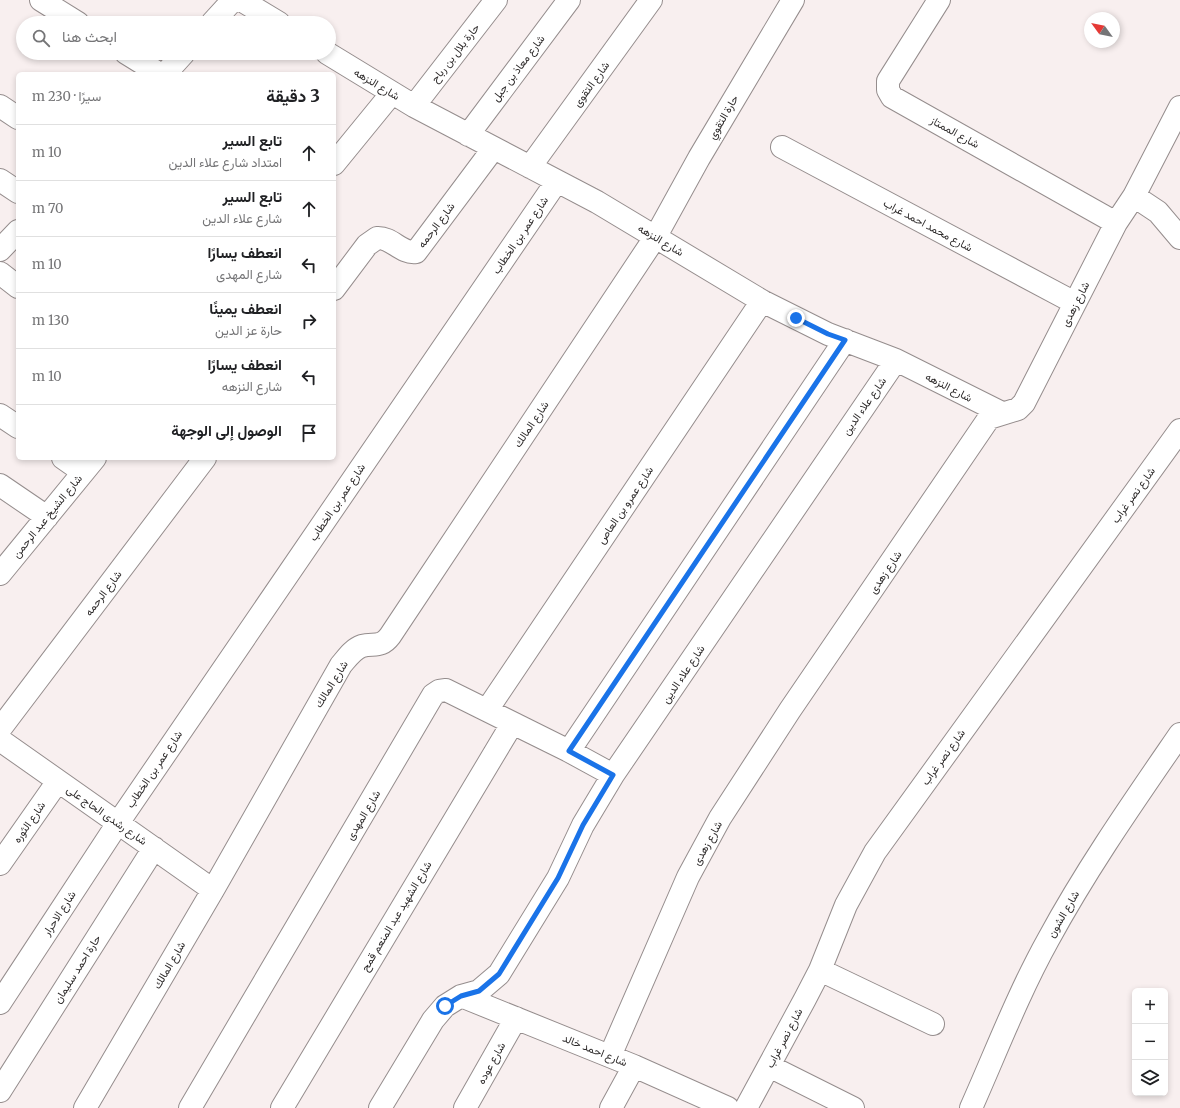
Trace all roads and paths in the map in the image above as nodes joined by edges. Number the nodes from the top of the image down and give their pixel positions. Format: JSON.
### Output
{"nodes":[{"id":1,"x":40,"y":0,"type":"edge"},
{"id":2,"x":496,"y":0,"type":"edge"},
{"id":3,"x":569,"y":0,"type":"edge"},
{"id":4,"x":651,"y":0,"type":"edge"},
{"id":5,"x":793,"y":0,"type":"edge"},
{"id":6,"x":938,"y":0,"type":"edge"},
{"id":7,"x":231,"y":1,"type":"edge"},
{"id":8,"x":66,"y":16,"type":"edge"},
{"id":9,"x":218,"y":16,"type":"edge"},
{"id":10,"x":264,"y":16,"type":"edge"},
{"id":11,"x":336,"y":59,"type":"edge"},
{"id":12,"x":137,"y":60,"type":"edge"},
{"id":13,"x":178,"y":60,"type":"edge"},
{"id":14,"x":157,"y":72,"type":"edge"},
{"id":15,"x":167,"y":72,"type":"edge"},
{"id":16,"x":392,"y":93,"type":"junction"},
{"id":17,"x":0,"y":106,"type":"edge"},
{"id":18,"x":414,"y":106,"type":"junction"},
{"id":19,"x":1180,"y":107,"type":"edge"},
{"id":20,"x":16,"y":117,"type":"edge"},
{"id":21,"x":468,"y":135,"type":"junction"},
{"id":22,"x":782,"y":147,"type":"dead end"},
{"id":23,"x":493,"y":149,"type":"junction"},
{"id":24,"x":336,"y":162,"type":"edge"},
{"id":25,"x":530,"y":167,"type":"junction"},
{"id":26,"x":0,"y":180,"type":"edge"},
{"id":27,"x":557,"y":181,"type":"junction"},
{"id":28,"x":16,"y":191,"type":"edge"},
{"id":29,"x":1134,"y":196,"type":"junction"},
{"id":30,"x":1116,"y":222,"type":"junction"},
{"id":31,"x":16,"y":233,"type":"edge"},
{"id":32,"x":656,"y":236,"type":"junction"},
{"id":33,"x":1180,"y":238,"type":"edge"},
{"id":34,"x":0,"y":250,"type":"edge"},
{"id":35,"x":0,"y":273,"type":"edge"},
{"id":36,"x":16,"y":285,"type":"edge"},
{"id":37,"x":336,"y":286,"type":"edge"},
{"id":38,"x":762,"y":301,"type":"junction"},
{"id":39,"x":1075,"y":303,"type":"junction"},
{"id":40,"x":845,"y":340,"type":"junction"},
{"id":41,"x":896,"y":360,"type":"junction"},
{"id":42,"x":1002,"y":413,"type":"junction"},
{"id":43,"x":0,"y":415,"type":"edge"},
{"id":44,"x":16,"y":426,"type":"edge"},
{"id":45,"x":1180,"y":430,"type":"edge"},
{"id":46,"x":70,"y":460,"type":"edge"},
{"id":47,"x":204,"y":460,"type":"edge"},
{"id":48,"x":89,"y":465,"type":"edge"},
{"id":49,"x":0,"y":485,"type":"edge"},
{"id":50,"x":47,"y":517,"type":"junction"},
{"id":51,"x":0,"y":574,"type":"edge"},
{"id":52,"x":488,"y":710,"type":"junction"},
{"id":53,"x":512,"y":724,"type":"junction"},
{"id":54,"x":0,"y":729,"type":"edge"},
{"id":55,"x":1180,"y":734,"type":"edge"},
{"id":56,"x":0,"y":740,"type":"edge"},
{"id":57,"x":569,"y":751,"type":"junction"},
{"id":58,"x":613,"y":775,"type":"junction"},
{"id":59,"x":58,"y":781,"type":"junction"},
{"id":60,"x":118,"y":822,"type":"junction"},
{"id":61,"x":154,"y":848,"type":"junction"},
{"id":62,"x":0,"y":864,"type":"edge"},
{"id":63,"x":214,"y":890,"type":"junction"},
{"id":64,"x":820,"y":970,"type":"junction"},
{"id":65,"x":470,"y":994,"type":"junction"},
{"id":66,"x":0,"y":1003,"type":"edge"},
{"id":67,"x":516,"y":1018,"type":"junction"},
{"id":68,"x":933,"y":1024,"type":"dead end"},
{"id":69,"x":610,"y":1056,"type":"junction"},
{"id":70,"x":634,"y":1066,"type":"junction"},
{"id":71,"x":769,"y":1066,"type":"junction"},
{"id":72,"x":0,"y":1091,"type":"edge"},
{"id":73,"x":85,"y":1108,"type":"edge"},
{"id":74,"x":190,"y":1108,"type":"edge"},
{"id":75,"x":282,"y":1108,"type":"edge"},
{"id":76,"x":380,"y":1108,"type":"edge"},
{"id":77,"x":465,"y":1108,"type":"edge"},
{"id":78,"x":611,"y":1108,"type":"edge"},
{"id":79,"x":728,"y":1108,"type":"edge"},
{"id":80,"x":746,"y":1108,"type":"edge"},
{"id":81,"x":853,"y":1108,"type":"edge"},
{"id":82,"x":971,"y":1108,"type":"edge"}],
"edges":[{"from":1,"to":8,"type":"street"},
{"from":2,"to":18,"type":"street","name":"حارة بلال بن رباح"},
{"from":3,"to":21,"type":"street","name":"شارع معاذ بن جبل"},
{"from":4,"to":25,"type":"street","name":"شارع التقوى"},
{"from":5,"to":32,"type":"street","name":"حارة التقوي"},
{"from":6,"to":30,"type":"street","name":"شارع الممتاز"},
{"from":7,"to":9,"type":"street"},
{"from":7,"to":10,"type":"street"},
{"from":11,"to":16,"type":"street","name":"شارع النزهه"},
{"from":12,"to":14,"type":"street"},
{"from":13,"to":15,"type":"street"},
{"from":16,"to":18,"type":"street","name":"شارع النزهه"},
{"from":16,"to":24,"type":"street"},
{"from":17,"to":20,"type":"street"},
{"from":18,"to":21,"type":"street","name":"شارع النزهه"},
{"from":19,"to":29,"type":"street","name":"شارع زهدى"},
{"from":21,"to":23,"type":"street","name":"شارع النزهه"},
{"from":22,"to":39,"type":"street","name":"شارع محمد احمد غراب"},
{"from":23,"to":25,"type":"street","name":"شارع النزهه"},
{"from":23,"to":37,"type":"street","name":"شارع الرحمه"},
{"from":25,"to":27,"type":"street","name":"شارع النزهه"},
{"from":26,"to":28,"type":"street"},
{"from":27,"to":32,"type":"street","name":"شارع النزهه"},
{"from":27,"to":60,"type":"street","name":"شارع عمر بن الخطاب"},
{"from":29,"to":30,"type":"street","name":"شارع زهدى"},
{"from":29,"to":33,"type":"street"},
{"from":30,"to":39,"type":"street","name":"شارع زهدى"},
{"from":31,"to":34,"type":"street"},
{"from":32,"to":38,"type":"street","name":"شارع النزهه"},
{"from":32,"to":63,"type":"street","name":"شارع المالك"},
{"from":35,"to":36,"type":"street"},
{"from":38,"to":40,"type":"street","name":"شارع النزهه"},
{"from":38,"to":52,"type":"street","name":"شارع عمرو بن العاص"},
{"from":39,"to":42,"type":"street","name":"شارع زهدى"},
{"from":40,"to":41,"type":"street","name":"شارع النزهه"},
{"from":40,"to":57,"type":"street"},
{"from":41,"to":42,"type":"street","name":"شارع النزهه"},
{"from":41,"to":58,"type":"street","name":"شارع علاء الدين"},
{"from":42,"to":69,"type":"street","name":"شارع زهدى"},
{"from":43,"to":44,"type":"street"},
{"from":45,"to":64,"type":"street","name":"شارع نصر غراب"},
{"from":46,"to":48,"type":"street"},
{"from":47,"to":54,"type":"street","name":"شارع الرحمه"},
{"from":48,"to":50,"type":"street","name":"شارع الشيخ عبد الرحمن"},
{"from":49,"to":50,"type":"street"},
{"from":50,"to":51,"type":"street","name":"شارع الشيخ عبد الرحمن"},
{"from":52,"to":53,"type":"street","name":"شارع المهدى"},
{"from":52,"to":74,"type":"street","name":"شارع المهدى"},
{"from":53,"to":57,"type":"street","name":"شارع المهدى"},
{"from":53,"to":75,"type":"street","name":"شارع الشهيد عبد المنعم قمح"},
{"from":55,"to":82,"type":"street","name":"شارع الشون"},
{"from":56,"to":59,"type":"street","name":"شارع رشدى الحاج على"},
{"from":57,"to":58,"type":"street","name":"شارع المهدى"},
{"from":58,"to":65,"type":"street","name":"شارع علاء الدين"},
{"from":59,"to":60,"type":"street","name":"شارع رشدى الحاج على"},
{"from":59,"to":62,"type":"street","name":"شارع الثوره"},
{"from":60,"to":61,"type":"street","name":"شارع رشدى الحاج على"},
{"from":60,"to":66,"type":"street","name":"شارع الاحرار"},
{"from":61,"to":63,"type":"street","name":"شارع رشدى الحاج على"},
{"from":61,"to":72,"type":"street","name":"حارة احمد سليمان"},
{"from":63,"to":73,"type":"street","name":"شارع المالك"},
{"from":64,"to":68,"type":"street"},
{"from":64,"to":71,"type":"street","name":"شارع نصر غراب"},
{"from":65,"to":67,"type":"street","name":"شارع احمد خالد"},
{"from":65,"to":76,"type":"street","name":"شارع علاء الدين"},
{"from":67,"to":69,"type":"street","name":"شارع احمد خالد"},
{"from":67,"to":77,"type":"street","name":"شارع عوده"},
{"from":69,"to":70,"type":"street","name":"شارع احمد خالد"},
{"from":70,"to":78,"type":"street"},
{"from":70,"to":79,"type":"street","name":"شارع احمد خالد"},
{"from":71,"to":80,"type":"street","name":"شارع نصر غراب"},
{"from":71,"to":81,"type":"street"}]}
